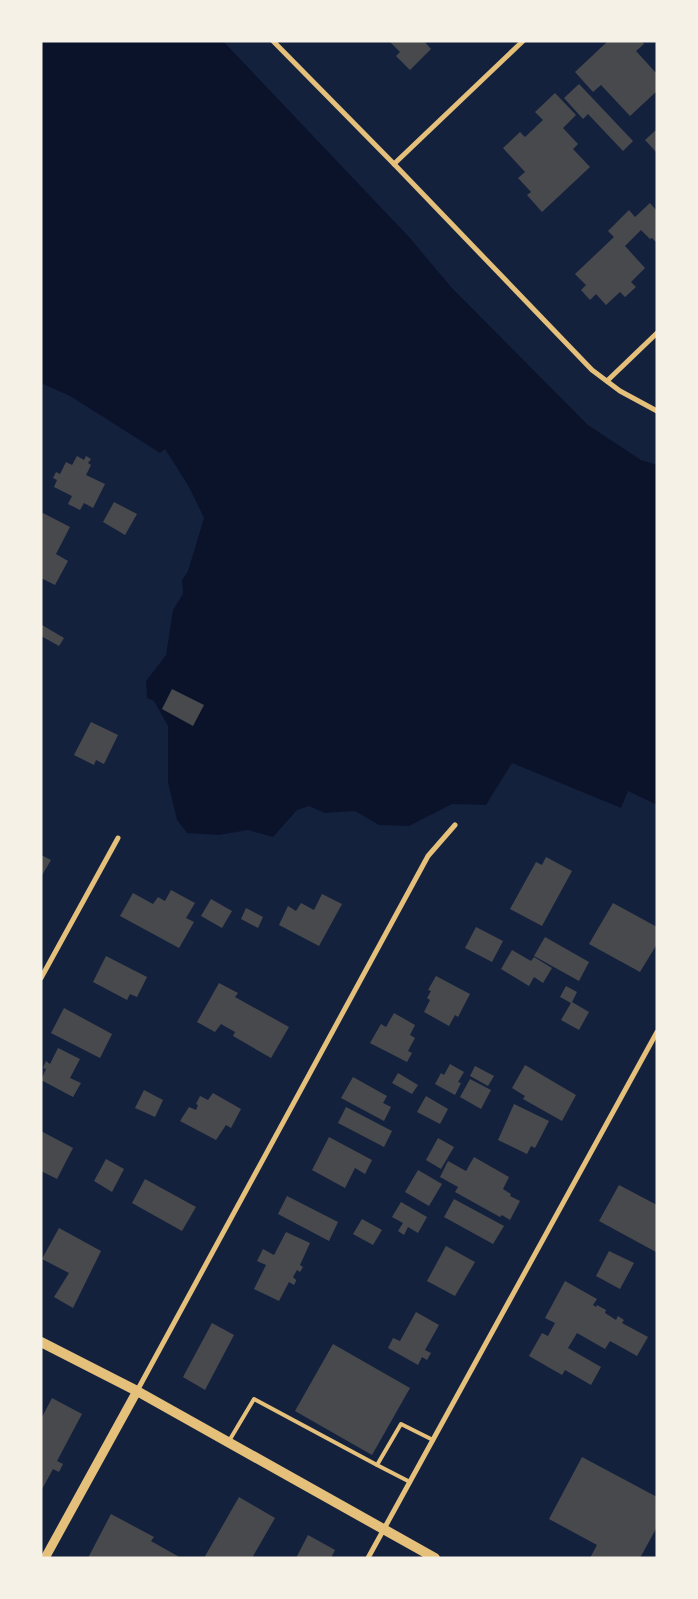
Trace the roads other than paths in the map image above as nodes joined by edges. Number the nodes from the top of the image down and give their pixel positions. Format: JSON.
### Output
{"nodes":[{"id":1,"x":273,"y":41,"type":"edge"},
{"id":2,"x":523,"y":41,"type":"edge"},
{"id":3,"x":394,"y":164,"type":"junction"},
{"id":4,"x":657,"y":333,"type":"edge"},
{"id":5,"x":607,"y":381,"type":"junction"},
{"id":6,"x":657,"y":412,"type":"edge"},
{"id":7,"x":455,"y":825,"type":"dead end"},
{"id":8,"x":118,"y":838,"type":"dead end"},
{"id":9,"x":41,"y":978,"type":"edge"},
{"id":10,"x":657,"y":1032,"type":"edge"},
{"id":11,"x":41,"y":1342,"type":"edge"},
{"id":12,"x":137,"y":1390,"type":"junction"},
{"id":13,"x":433,"y":1440,"type":"junction"},
{"id":14,"x":228,"y":1442,"type":"junction"},
{"id":15,"x":377,"y":1465,"type":"junction"},
{"id":16,"x":410,"y":1482,"type":"junction"},
{"id":17,"x":383,"y":1529,"type":"junction"},
{"id":18,"x":45,"y":1558,"type":"edge"},
{"id":19,"x":368,"y":1558,"type":"edge"},
{"id":20,"x":435,"y":1558,"type":"edge"}],
"edges":[{"from":1,"to":3,"type":"street"},
{"from":2,"to":3,"type":"street"},
{"from":3,"to":5,"type":"street"},
{"from":4,"to":5,"type":"street"},
{"from":5,"to":6,"type":"street"},
{"from":7,"to":12,"type":"street"},
{"from":8,"to":9,"type":"street"},
{"from":10,"to":13,"type":"street"},
{"from":11,"to":12,"type":"main road"},
{"from":12,"to":14,"type":"main road"},
{"from":12,"to":18,"type":"street"},
{"from":13,"to":15,"type":"lane"},
{"from":13,"to":16,"type":"street"},
{"from":14,"to":15,"type":"lane"},
{"from":14,"to":17,"type":"main road"},
{"from":15,"to":16,"type":"lane"},
{"from":16,"to":17,"type":"street"},
{"from":17,"to":19,"type":"street"},
{"from":17,"to":20,"type":"main road"}]}
